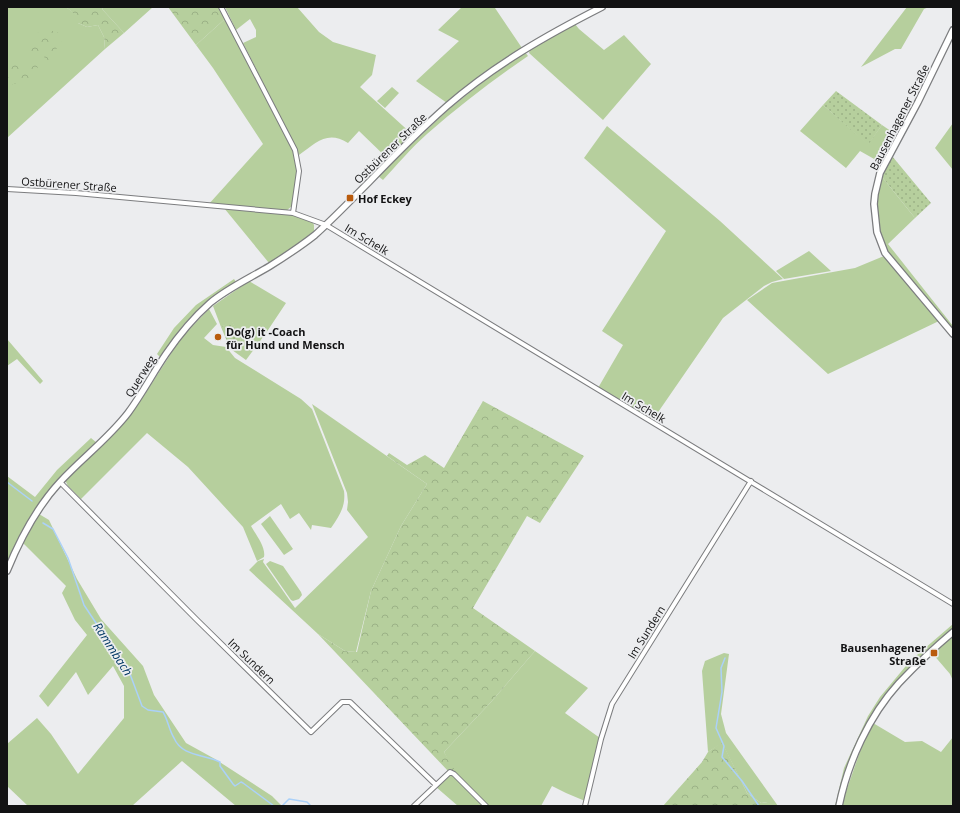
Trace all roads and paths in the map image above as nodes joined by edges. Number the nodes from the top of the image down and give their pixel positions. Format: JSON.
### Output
{"nodes":[{"id":1,"x":221,"y":7,"type":"edge"},
{"id":2,"x":602,"y":7,"type":"edge"},
{"id":3,"x":953,"y":30,"type":"edge"},
{"id":4,"x":7,"y":189,"type":"edge"},
{"id":5,"x":293,"y":213,"type":"junction"},
{"id":6,"x":326,"y":225,"type":"junction"},
{"id":7,"x":953,"y":334,"type":"edge"},
{"id":8,"x":751,"y":481,"type":"junction"},
{"id":9,"x":60,"y":482,"type":"junction"},
{"id":10,"x":7,"y":571,"type":"edge"},
{"id":11,"x":953,"y":604,"type":"edge"},
{"id":12,"x":953,"y":632,"type":"edge"},
{"id":13,"x":436,"y":785,"type":"junction"},
{"id":14,"x":414,"y":806,"type":"edge"},
{"id":15,"x":486,"y":806,"type":"edge"},
{"id":16,"x":585,"y":806,"type":"edge"},
{"id":17,"x":839,"y":806,"type":"edge"}],
"edges":[{"from":1,"to":5,"type":"street"},
{"from":2,"to":6,"type":"street","name":"Ostbürener Straße"},
{"from":3,"to":7,"type":"street","name":"Bausenhagener Straße"},
{"from":4,"to":5,"type":"street","name":"Ostbürener Straße"},
{"from":5,"to":6,"type":"street","name":"Ostbürener Straße"},
{"from":6,"to":8,"type":"street","name":"Im Schelk"},
{"from":6,"to":9,"type":"street","name":"Querweg"},
{"from":8,"to":11,"type":"street","name":"Im Schelk"},
{"from":8,"to":16,"type":"street","name":"Im Sundern"},
{"from":9,"to":10,"type":"street","name":"Querweg"},
{"from":9,"to":13,"type":"street","name":"Im Sundern"},
{"from":12,"to":17,"type":"street"},
{"from":13,"to":14,"type":"street"},
{"from":13,"to":15,"type":"street"}]}
